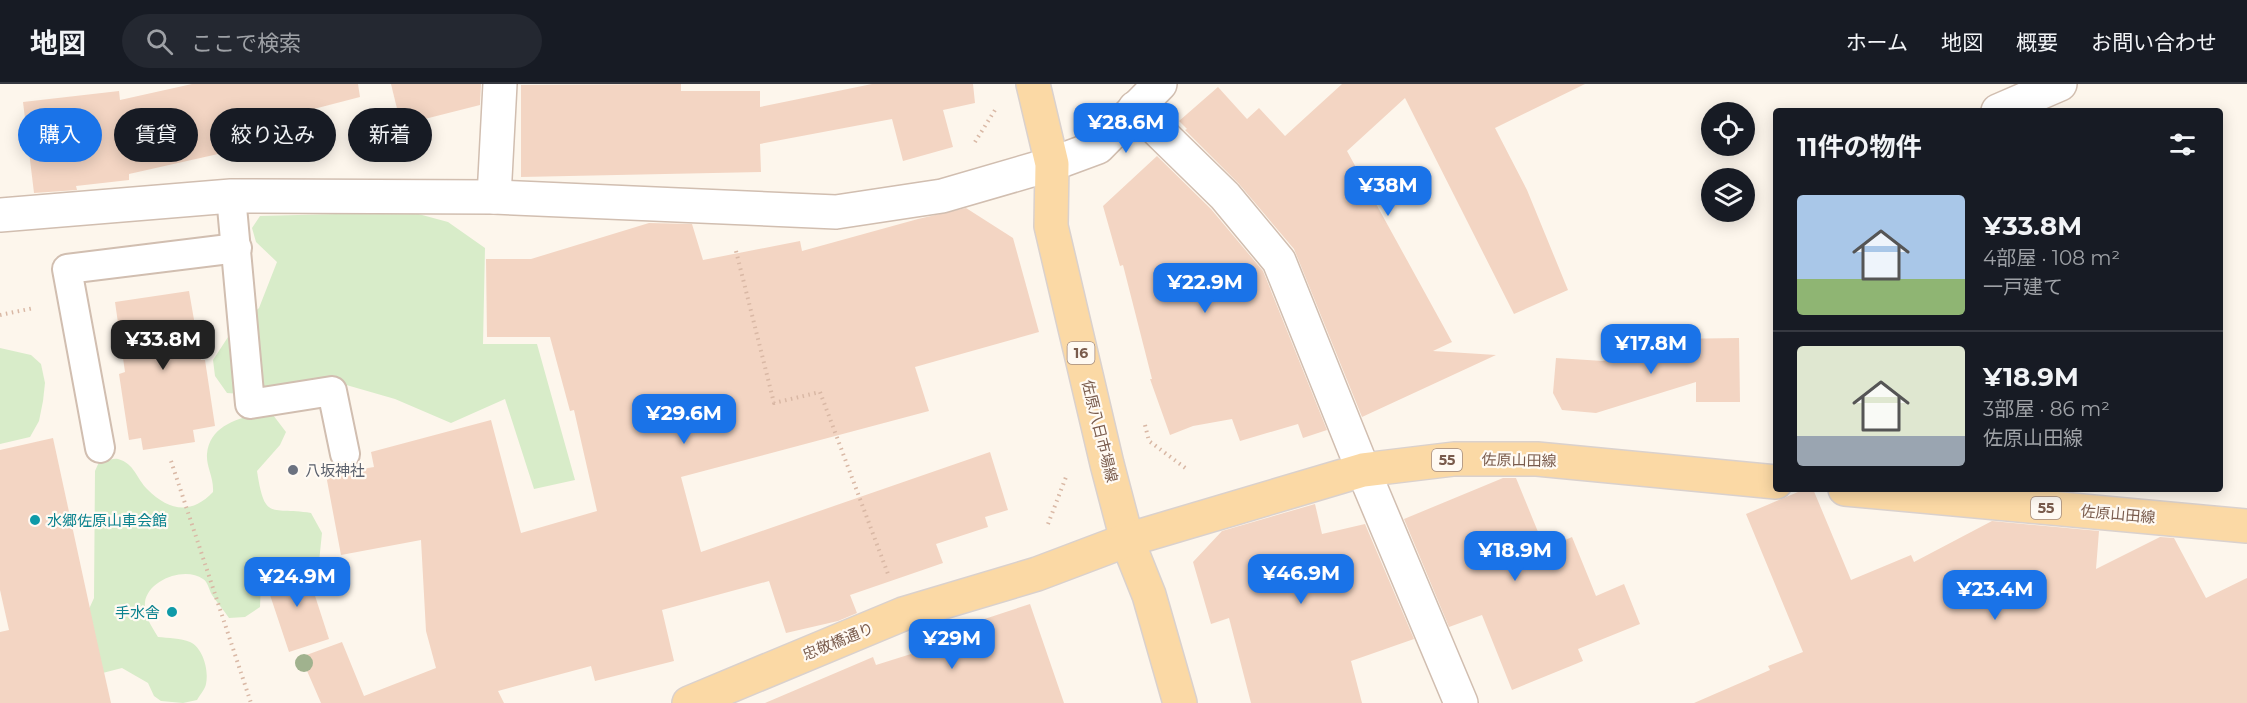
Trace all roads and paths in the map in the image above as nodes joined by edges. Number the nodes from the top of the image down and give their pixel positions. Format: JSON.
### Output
{"nodes":[{"id":1,"x":500,"y":84,"type":"edge"},
{"id":2,"x":1033,"y":84,"type":"edge"},
{"id":3,"x":1160,"y":84,"type":"edge"},
{"id":4,"x":2060,"y":84,"type":"edge"},
{"id":5,"x":998,"y":104,"type":"dead end"},
{"id":6,"x":1136,"y":108,"type":"junction"},
{"id":7,"x":2005,"y":108,"type":"edge"},
{"id":8,"x":970,"y":152,"type":"dead end"},
{"id":9,"x":1052,"y":164,"type":"junction"},
{"id":10,"x":231,"y":196,"type":"junction"},
{"id":11,"x":494,"y":197,"type":"junction"},
{"id":12,"x":725,"y":207,"type":"junction"},
{"id":13,"x":0,"y":215,"type":"edge"},
{"id":14,"x":237,"y":248,"type":"junction"},
{"id":15,"x":100,"y":448,"type":"dead end"},
{"id":16,"x":345,"y":454,"type":"dead end"},
{"id":17,"x":171,"y":461,"type":"dead end"},
{"id":18,"x":1363,"y":470,"type":"junction"},
{"id":19,"x":1773,"y":482,"type":"edge"},
{"id":20,"x":1892,"y":492,"type":"edge"},
{"id":21,"x":2247,"y":526,"type":"edge"},
{"id":22,"x":1127,"y":540,"type":"junction"},
{"id":23,"x":903,"y":614,"type":"junction"},
{"id":24,"x":251,"y":703,"type":"edge"},
{"id":25,"x":689,"y":703,"type":"edge"},
{"id":26,"x":1180,"y":703,"type":"edge"},
{"id":27,"x":1461,"y":703,"type":"edge"}],
"edges":[{"from":1,"to":11,"type":"street"},
{"from":2,"to":9,"type":"main road","name":"佐原八日市場線","number":"16"},
{"from":3,"to":6,"type":"street"},
{"from":4,"to":7,"type":"street"},
{"from":5,"to":8,"type":"path"},
{"from":6,"to":9,"type":"street"},
{"from":6,"to":18,"type":"street"},
{"from":9,"to":12,"type":"street"},
{"from":9,"to":22,"type":"main road","name":"佐原八日市場線","number":"16"},
{"from":10,"to":11,"type":"street"},
{"from":10,"to":13,"type":"street"},
{"from":10,"to":14,"type":"lane"},
{"from":11,"to":12,"type":"street"},
{"from":12,"to":23,"type":"path"},
{"from":14,"to":15,"type":"lane"},
{"from":14,"to":16,"type":"lane"},
{"from":17,"to":24,"type":"path"},
{"from":18,"to":19,"type":"main road","name":"佐原山田線","number":"55"},
{"from":18,"to":22,"type":"main road","name":"佐原山田線","number":"55"},
{"from":18,"to":27,"type":"street"},
{"from":20,"to":21,"type":"main road","name":"佐原山田線","number":"55"},
{"from":22,"to":23,"type":"main road","name":"忠敬橋通り","number":"55"},
{"from":22,"to":26,"type":"main road","name":"佐原八日市場線","number":"16"},
{"from":23,"to":25,"type":"main road","name":"忠敬橋通り","number":"55"}]}
